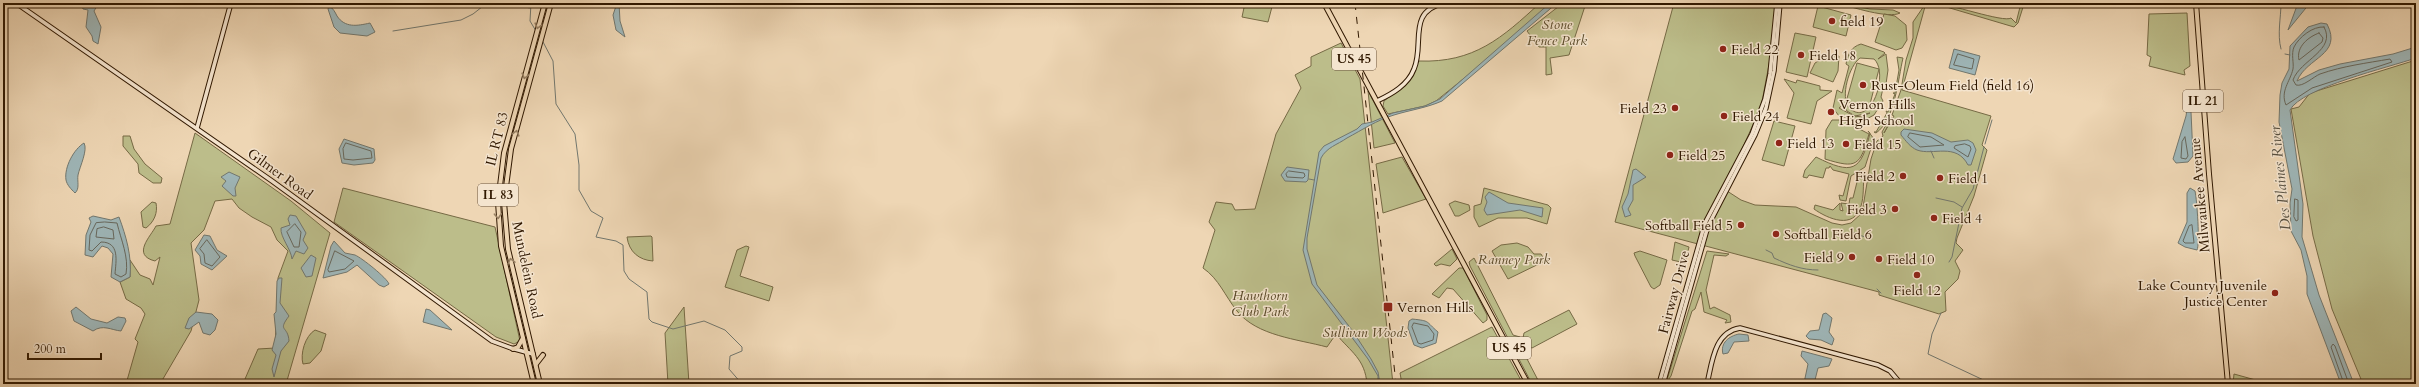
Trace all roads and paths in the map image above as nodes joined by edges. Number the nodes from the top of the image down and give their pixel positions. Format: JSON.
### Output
{"nodes":[{"id":1,"x":16,"y":3,"type":"edge"},
{"id":2,"x":231,"y":3,"type":"edge"},
{"id":3,"x":545,"y":3,"type":"edge"},
{"id":4,"x":551,"y":3,"type":"edge"},
{"id":5,"x":1324,"y":3,"type":"edge"},
{"id":6,"x":1445,"y":3,"type":"edge"},
{"id":7,"x":1777,"y":3,"type":"edge"},
{"id":8,"x":1780,"y":3,"type":"edge"},
{"id":9,"x":2196,"y":3,"type":"edge"},
{"id":10,"x":1377,"y":101,"type":"junction"},
{"id":11,"x":197,"y":128,"type":"junction"},
{"id":12,"x":523,"y":338,"type":"junction"},
{"id":13,"x":513,"y":349,"type":"junction"},
{"id":14,"x":527,"y":353,"type":"junction"},
{"id":15,"x":533,"y":354,"type":"junction"},
{"id":16,"x":543,"y":355,"type":"dead end"},
{"id":17,"x":536,"y":364,"type":"junction"},
{"id":18,"x":534,"y":384,"type":"edge"},
{"id":19,"x":540,"y":384,"type":"edge"},
{"id":20,"x":1528,"y":384,"type":"edge"},
{"id":21,"x":1659,"y":384,"type":"edge"},
{"id":22,"x":1663,"y":384,"type":"edge"},
{"id":23,"x":1707,"y":384,"type":"edge"},
{"id":24,"x":1901,"y":384,"type":"edge"},
{"id":25,"x":2228,"y":384,"type":"edge"}],
"edges":[{"from":1,"to":11,"type":"street","name":"Gilmer Road"},
{"from":2,"to":11,"type":"street"},
{"from":3,"to":12,"type":"main road","name":"IL RT 83","number":"IL 83","one_way":true},
{"from":15,"to":4,"type":"main road","name":"Mundelein Road","number":"IL 83","one_way":true},
{"from":5,"to":10,"type":"main road","number":"US 45"},
{"from":6,"to":10,"type":"street"},
{"from":7,"to":21,"type":"street","name":"Fairway Drive"},
{"from":8,"to":22,"type":"street","name":"Fairway Drive"},
{"from":9,"to":25,"type":"main road","name":"Milwaukee Avenue","number":"IL 21"},
{"from":10,"to":20,"type":"main road","number":"US 45"},
{"from":11,"to":13,"type":"street","name":"Gilmer Road"},
{"from":12,"to":13,"type":"main road"},
{"from":12,"to":14,"type":"main road","name":"IL RT 83","number":"IL 83"},
{"from":13,"to":14,"type":"street","name":"Gilmer Road"},
{"from":14,"to":15,"type":"street","name":"Gilmer Road"},
{"from":14,"to":18,"type":"main road","number":"IL 83"},
{"from":15,"to":17,"type":"main road","number":"IL 83"},
{"from":16,"to":17,"type":"main road"},
{"from":17,"to":19,"type":"main road","number":"IL 83"},
{"from":23,"to":24,"type":"street"}]}
